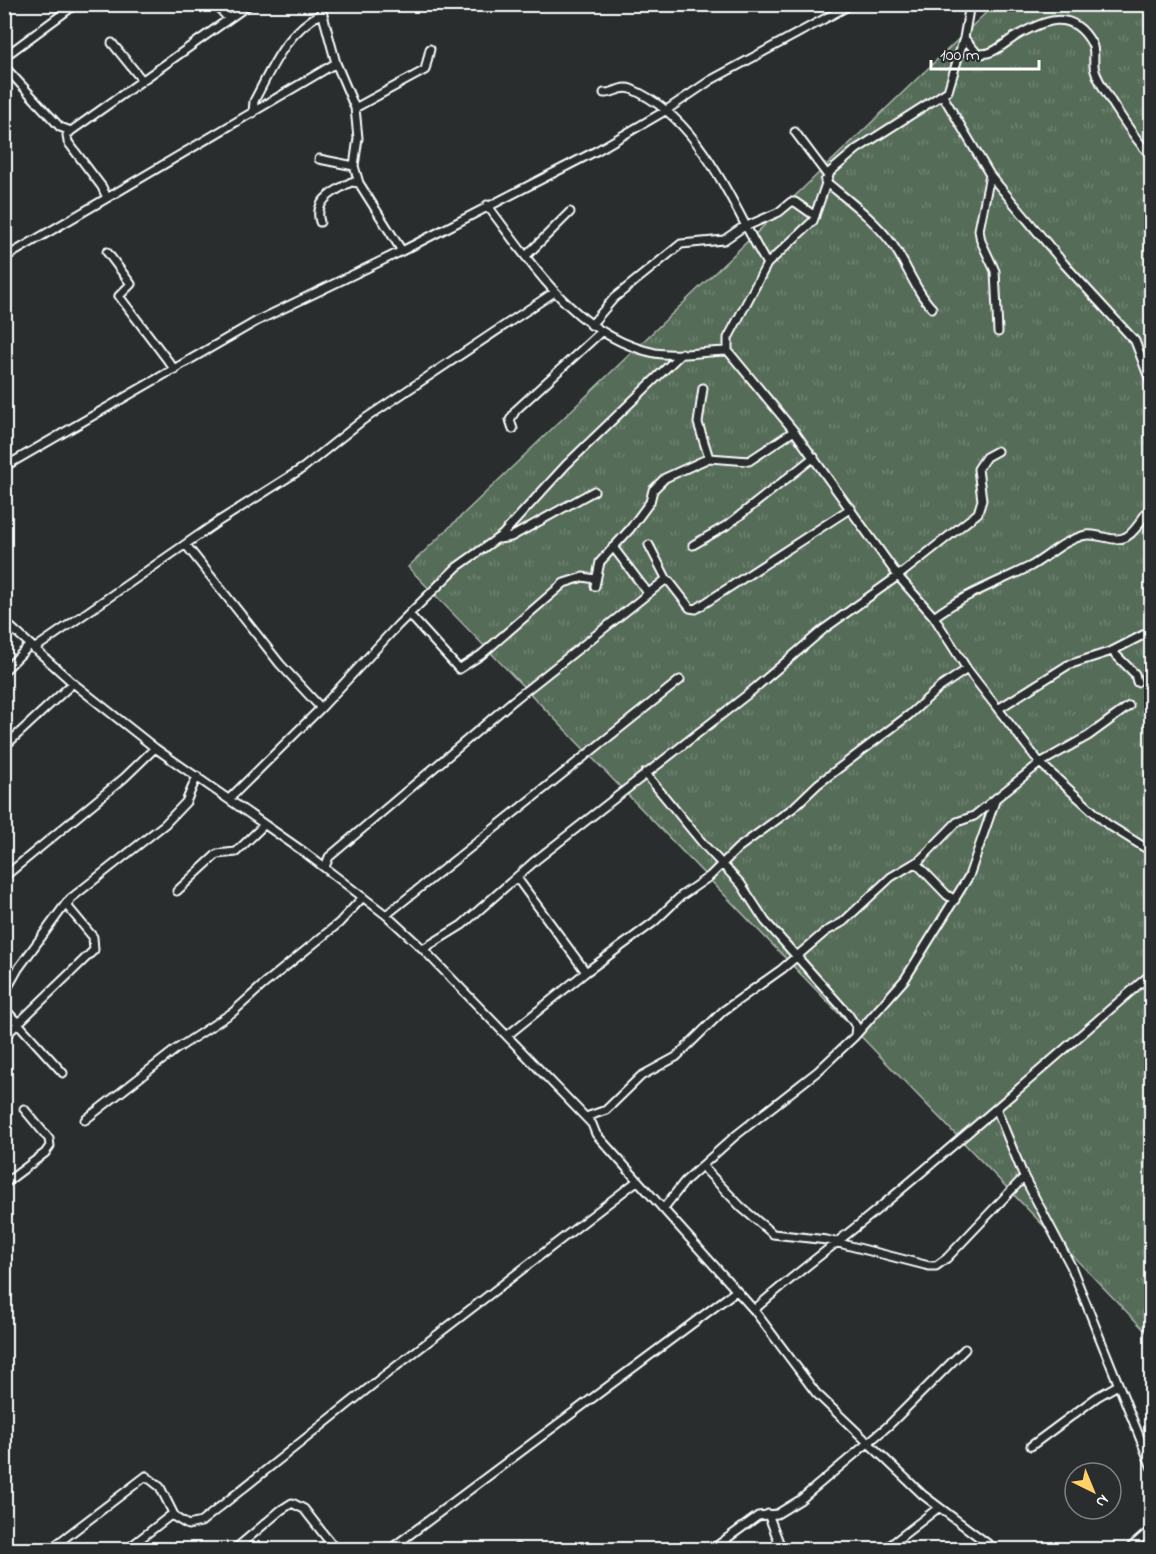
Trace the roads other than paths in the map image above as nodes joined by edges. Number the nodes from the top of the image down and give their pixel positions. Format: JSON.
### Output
{"nodes":[{"id":1,"x":76,"y":4,"type":"edge"},
{"id":2,"x":215,"y":4,"type":"edge"},
{"id":3,"x":250,"y":4,"type":"edge"},
{"id":4,"x":320,"y":4,"type":"edge"},
{"id":5,"x":852,"y":4,"type":"edge"},
{"id":6,"x":970,"y":4,"type":"edge"},
{"id":7,"x":322,"y":13,"type":"junction"},
{"id":8,"x":229,"y":19,"type":"junction"},
{"id":9,"x":964,"y":38,"type":"junction"},
{"id":10,"x":112,"y":43,"type":"dead end"},
{"id":11,"x":430,"y":49,"type":"dead end"},
{"id":12,"x":4,"y":57,"type":"edge"},
{"id":13,"x":336,"y":63,"type":"junction"},
{"id":14,"x":4,"y":66,"type":"edge"},
{"id":15,"x":142,"y":80,"type":"junction"},
{"id":16,"x":604,"y":93,"type":"dead end"},
{"id":17,"x":943,"y":96,"type":"junction"},
{"id":18,"x":355,"y":108,"type":"junction"},
{"id":19,"x":665,"y":111,"type":"junction"},
{"id":20,"x":253,"y":113,"type":"junction"},
{"id":21,"x":71,"y":131,"type":"junction"},
{"id":22,"x":795,"y":132,"type":"dead end"},
{"id":23,"x":1152,"y":156,"type":"edge"},
{"id":24,"x":319,"y":159,"type":"dead end"},
{"id":25,"x":354,"y":166,"type":"junction"},
{"id":26,"x":990,"y":175,"type":"junction"},
{"id":27,"x":826,"y":179,"type":"junction"},
{"id":28,"x":358,"y":180,"type":"junction"},
{"id":29,"x":107,"y":198,"type":"junction"},
{"id":30,"x":487,"y":205,"type":"junction"},
{"id":31,"x":570,"y":212,"type":"dead end"},
{"id":32,"x":815,"y":216,"type":"junction"},
{"id":33,"x":320,"y":222,"type":"dead end"},
{"id":34,"x":748,"y":227,"type":"junction"},
{"id":35,"x":107,"y":252,"type":"dead end"},
{"id":36,"x":402,"y":252,"type":"junction"},
{"id":37,"x":526,"y":256,"type":"junction"},
{"id":38,"x":4,"y":258,"type":"edge"},
{"id":39,"x":767,"y":264,"type":"junction"},
{"id":40,"x":553,"y":293,"type":"junction"},
{"id":41,"x":933,"y":308,"type":"dead end"},
{"id":42,"x":591,"y":326,"type":"junction"},
{"id":43,"x":602,"y":332,"type":"junction"},
{"id":44,"x":999,"y":332,"type":"dead end"},
{"id":45,"x":728,"y":351,"type":"junction"},
{"id":46,"x":682,"y":353,"type":"junction"},
{"id":47,"x":175,"y":369,"type":"junction"},
{"id":48,"x":1152,"y":386,"type":"edge"},
{"id":49,"x":703,"y":388,"type":"dead end"},
{"id":50,"x":513,"y":429,"type":"dead end"},
{"id":51,"x":794,"y":431,"type":"junction"},
{"id":52,"x":997,"y":451,"type":"dead end"},
{"id":53,"x":814,"y":457,"type":"junction"},
{"id":54,"x":709,"y":458,"type":"junction"},
{"id":55,"x":4,"y":467,"type":"edge"},
{"id":56,"x":594,"y":491,"type":"dead end"},
{"id":57,"x":1152,"y":505,"type":"edge"},
{"id":58,"x":851,"y":508,"type":"junction"},
{"id":59,"x":497,"y":540,"type":"junction"},
{"id":60,"x":186,"y":545,"type":"junction"},
{"id":61,"x":649,"y":545,"type":"dead end"},
{"id":62,"x":693,"y":545,"type":"dead end"},
{"id":63,"x":613,"y":547,"type":"junction"},
{"id":64,"x":898,"y":576,"type":"junction"},
{"id":65,"x":667,"y":580,"type":"junction"},
{"id":66,"x":648,"y":593,"type":"junction"},
{"id":67,"x":409,"y":614,"type":"junction"},
{"id":68,"x":934,"y":617,"type":"junction"},
{"id":69,"x":4,"y":621,"type":"edge"},
{"id":70,"x":1152,"y":636,"type":"edge"},
{"id":71,"x":32,"y":647,"type":"junction"},
{"id":72,"x":1112,"y":651,"type":"junction"},
{"id":73,"x":967,"y":669,"type":"junction"},
{"id":74,"x":4,"y":671,"type":"edge"},
{"id":75,"x":680,"y":680,"type":"dead end"},
{"id":76,"x":1137,"y":682,"type":"dead end"},
{"id":77,"x":73,"y":683,"type":"junction"},
{"id":78,"x":1129,"y":706,"type":"dead end"},
{"id":79,"x":321,"y":708,"type":"junction"},
{"id":80,"x":998,"y":709,"type":"junction"},
{"id":81,"x":4,"y":747,"type":"edge"},
{"id":82,"x":155,"y":748,"type":"junction"},
{"id":83,"x":1040,"y":763,"type":"junction"},
{"id":84,"x":645,"y":773,"type":"junction"},
{"id":85,"x":197,"y":776,"type":"junction"},
{"id":86,"x":996,"y":798,"type":"junction"},
{"id":87,"x":229,"y":799,"type":"junction"},
{"id":88,"x":264,"y":825,"type":"junction"},
{"id":89,"x":1152,"y":852,"type":"edge"},
{"id":90,"x":916,"y":863,"type":"junction"},
{"id":91,"x":722,"y":864,"type":"junction"},
{"id":92,"x":325,"y":867,"type":"junction"},
{"id":93,"x":4,"y":877,"type":"edge"},
{"id":94,"x":517,"y":878,"type":"junction"},
{"id":95,"x":177,"y":891,"type":"dead end"},
{"id":96,"x":363,"y":897,"type":"junction"},
{"id":97,"x":956,"y":900,"type":"junction"},
{"id":98,"x":67,"y":902,"type":"junction"},
{"id":99,"x":386,"y":915,"type":"junction"},
{"id":100,"x":423,"y":949,"type":"junction"},
{"id":101,"x":797,"y":956,"type":"junction"},
{"id":102,"x":586,"y":972,"type":"junction"},
{"id":103,"x":1152,"y":973,"type":"edge"},
{"id":104,"x":4,"y":994,"type":"edge"},
{"id":105,"x":4,"y":1008,"type":"edge"},
{"id":106,"x":19,"y":1023,"type":"junction"},
{"id":107,"x":508,"y":1035,"type":"junction"},
{"id":108,"x":854,"y":1036,"type":"junction"},
{"id":109,"x":4,"y":1037,"type":"edge"},
{"id":110,"x":63,"y":1073,"type":"dead end"},
{"id":111,"x":996,"y":1108,"type":"junction"},
{"id":112,"x":24,"y":1109,"type":"dead end"},
{"id":113,"x":586,"y":1117,"type":"junction"},
{"id":114,"x":85,"y":1120,"type":"dead end"},
{"id":115,"x":702,"y":1166,"type":"junction"},
{"id":116,"x":1024,"y":1177,"type":"junction"},
{"id":117,"x":636,"y":1181,"type":"junction"},
{"id":118,"x":4,"y":1184,"type":"edge"},
{"id":119,"x":663,"y":1209,"type":"junction"},
{"id":120,"x":835,"y":1242,"type":"junction"},
{"id":121,"x":736,"y":1291,"type":"junction"},
{"id":122,"x":754,"y":1310,"type":"junction"},
{"id":123,"x":965,"y":1349,"type":"dead end"},
{"id":124,"x":1118,"y":1385,"type":"junction"},
{"id":125,"x":867,"y":1444,"type":"junction"},
{"id":126,"x":1031,"y":1446,"type":"dead end"},
{"id":127,"x":1152,"y":1468,"type":"edge"},
{"id":128,"x":938,"y":1508,"type":"junction"},
{"id":129,"x":768,"y":1514,"type":"junction"},
{"id":130,"x":174,"y":1515,"type":"junction"},
{"id":131,"x":1152,"y":1529,"type":"edge"},
{"id":132,"x":49,"y":1550,"type":"edge"},
{"id":133,"x":126,"y":1550,"type":"edge"},
{"id":134,"x":234,"y":1550,"type":"edge"},
{"id":135,"x":336,"y":1550,"type":"edge"},
{"id":136,"x":388,"y":1550,"type":"edge"},
{"id":137,"x":711,"y":1550,"type":"edge"},
{"id":138,"x":782,"y":1550,"type":"edge"},
{"id":139,"x":884,"y":1550,"type":"edge"},
{"id":140,"x":996,"y":1550,"type":"edge"},
{"id":141,"x":1128,"y":1550,"type":"edge"}],
"edges":[{"from":1,"to":12,"type":"street"},
{"from":2,"to":8,"type":"street"},
{"from":3,"to":8,"type":"street"},
{"from":4,"to":7,"type":"street"},
{"from":5,"to":19,"type":"street"},
{"from":6,"to":9,"type":"street"},
{"from":7,"to":13,"type":"street"},
{"from":7,"to":20,"type":"street"},
{"from":8,"to":15,"type":"street"},
{"from":9,"to":17,"type":"street"},
{"from":9,"to":23,"type":"street"},
{"from":10,"to":15,"type":"street"},
{"from":11,"to":18,"type":"street"},
{"from":13,"to":18,"type":"street"},
{"from":13,"to":20,"type":"street"},
{"from":14,"to":21,"type":"street"},
{"from":15,"to":21,"type":"street"},
{"from":16,"to":19,"type":"street"},
{"from":17,"to":26,"type":"street"},
{"from":17,"to":27,"type":"street"},
{"from":18,"to":25,"type":"street"},
{"from":19,"to":30,"type":"street"},
{"from":19,"to":34,"type":"street"},
{"from":20,"to":29,"type":"street"},
{"from":21,"to":29,"type":"street"},
{"from":22,"to":27,"type":"street"},
{"from":24,"to":25,"type":"street"},
{"from":25,"to":28,"type":"street"},
{"from":26,"to":44,"type":"street"},
{"from":26,"to":48,"type":"street"},
{"from":27,"to":32,"type":"street"},
{"from":27,"to":41,"type":"street"},
{"from":28,"to":33,"type":"street"},
{"from":28,"to":36,"type":"street"},
{"from":29,"to":38,"type":"street"},
{"from":30,"to":36,"type":"street"},
{"from":30,"to":37,"type":"street"},
{"from":31,"to":37,"type":"street"},
{"from":32,"to":34,"type":"street"},
{"from":32,"to":39,"type":"street"},
{"from":34,"to":39,"type":"street"},
{"from":34,"to":42,"type":"street"},
{"from":35,"to":47,"type":"street"},
{"from":36,"to":47,"type":"street"},
{"from":37,"to":40,"type":"street"},
{"from":39,"to":45,"type":"street"},
{"from":40,"to":42,"type":"street"},
{"from":40,"to":60,"type":"street"},
{"from":42,"to":43,"type":"street"},
{"from":43,"to":46,"type":"street"},
{"from":43,"to":50,"type":"street"},
{"from":45,"to":46,"type":"street"},
{"from":45,"to":51,"type":"street"},
{"from":46,"to":59,"type":"street"},
{"from":47,"to":55,"type":"street"},
{"from":49,"to":54,"type":"street"},
{"from":51,"to":53,"type":"street"},
{"from":51,"to":54,"type":"street"},
{"from":52,"to":64,"type":"street"},
{"from":53,"to":58,"type":"street"},
{"from":53,"to":62,"type":"street"},
{"from":54,"to":63,"type":"street"},
{"from":56,"to":59,"type":"street"},
{"from":57,"to":68,"type":"street"},
{"from":58,"to":64,"type":"street"},
{"from":58,"to":65,"type":"street"},
{"from":59,"to":67,"type":"street"},
{"from":60,"to":71,"type":"street"},
{"from":60,"to":79,"type":"street"},
{"from":61,"to":65,"type":"street"},
{"from":63,"to":66,"type":"street"},
{"from":63,"to":67,"type":"street"},
{"from":64,"to":68,"type":"street"},
{"from":64,"to":84,"type":"street"},
{"from":65,"to":66,"type":"street"},
{"from":66,"to":92,"type":"street"},
{"from":67,"to":79,"type":"street"},
{"from":68,"to":73,"type":"street"},
{"from":69,"to":71,"type":"street"},
{"from":70,"to":72,"type":"street"},
{"from":71,"to":74,"type":"street"},
{"from":71,"to":77,"type":"street"},
{"from":72,"to":76,"type":"street"},
{"from":72,"to":80,"type":"street"},
{"from":73,"to":80,"type":"street"},
{"from":73,"to":91,"type":"street"},
{"from":75,"to":99,"type":"street"},
{"from":77,"to":81,"type":"street"},
{"from":77,"to":82,"type":"street"},
{"from":78,"to":83,"type":"street"},
{"from":79,"to":87,"type":"street"},
{"from":80,"to":83,"type":"street"},
{"from":82,"to":85,"type":"street"},
{"from":82,"to":93,"type":"street"},
{"from":83,"to":86,"type":"street"},
{"from":83,"to":89,"type":"street"},
{"from":84,"to":91,"type":"street"},
{"from":84,"to":94,"type":"street"},
{"from":85,"to":87,"type":"street"},
{"from":85,"to":98,"type":"street"},
{"from":86,"to":90,"type":"street"},
{"from":86,"to":97,"type":"street"},
{"from":87,"to":88,"type":"street"},
{"from":88,"to":92,"type":"street"},
{"from":88,"to":95,"type":"street"},
{"from":90,"to":97,"type":"street"},
{"from":90,"to":101,"type":"street"},
{"from":91,"to":101,"type":"street"},
{"from":91,"to":102,"type":"street"},
{"from":92,"to":96,"type":"street"},
{"from":94,"to":100,"type":"street"},
{"from":94,"to":102,"type":"street"},
{"from":96,"to":99,"type":"street"},
{"from":96,"to":114,"type":"street"},
{"from":97,"to":108,"type":"street"},
{"from":98,"to":104,"type":"street"},
{"from":98,"to":106,"type":"street"},
{"from":99,"to":100,"type":"street"},
{"from":100,"to":107,"type":"street"},
{"from":101,"to":108,"type":"street"},
{"from":101,"to":113,"type":"street"},
{"from":102,"to":107,"type":"street"},
{"from":103,"to":111,"type":"street"},
{"from":105,"to":106,"type":"street"},
{"from":106,"to":109,"type":"street"},
{"from":106,"to":110,"type":"street"},
{"from":107,"to":113,"type":"street"},
{"from":108,"to":115,"type":"street"},
{"from":111,"to":116,"type":"street"},
{"from":111,"to":120,"type":"street"},
{"from":112,"to":118,"type":"street"},
{"from":113,"to":117,"type":"street"},
{"from":115,"to":119,"type":"street"},
{"from":115,"to":120,"type":"street"},
{"from":116,"to":120,"type":"street"},
{"from":116,"to":124,"type":"street"},
{"from":117,"to":119,"type":"street"},
{"from":117,"to":130,"type":"street"},
{"from":119,"to":121,"type":"street"},
{"from":120,"to":122,"type":"street"},
{"from":121,"to":122,"type":"street"},
{"from":121,"to":136,"type":"street"},
{"from":122,"to":125,"type":"street"},
{"from":123,"to":125,"type":"street"},
{"from":124,"to":126,"type":"street"},
{"from":124,"to":127,"type":"street"},
{"from":125,"to":128,"type":"street"},
{"from":125,"to":129,"type":"street"},
{"from":128,"to":139,"type":"street"},
{"from":128,"to":140,"type":"street"},
{"from":129,"to":137,"type":"street"},
{"from":129,"to":138,"type":"street"},
{"from":130,"to":132,"type":"street"},
{"from":130,"to":133,"type":"street"},
{"from":131,"to":141,"type":"street"},
{"from":134,"to":135,"type":"street"}]}
